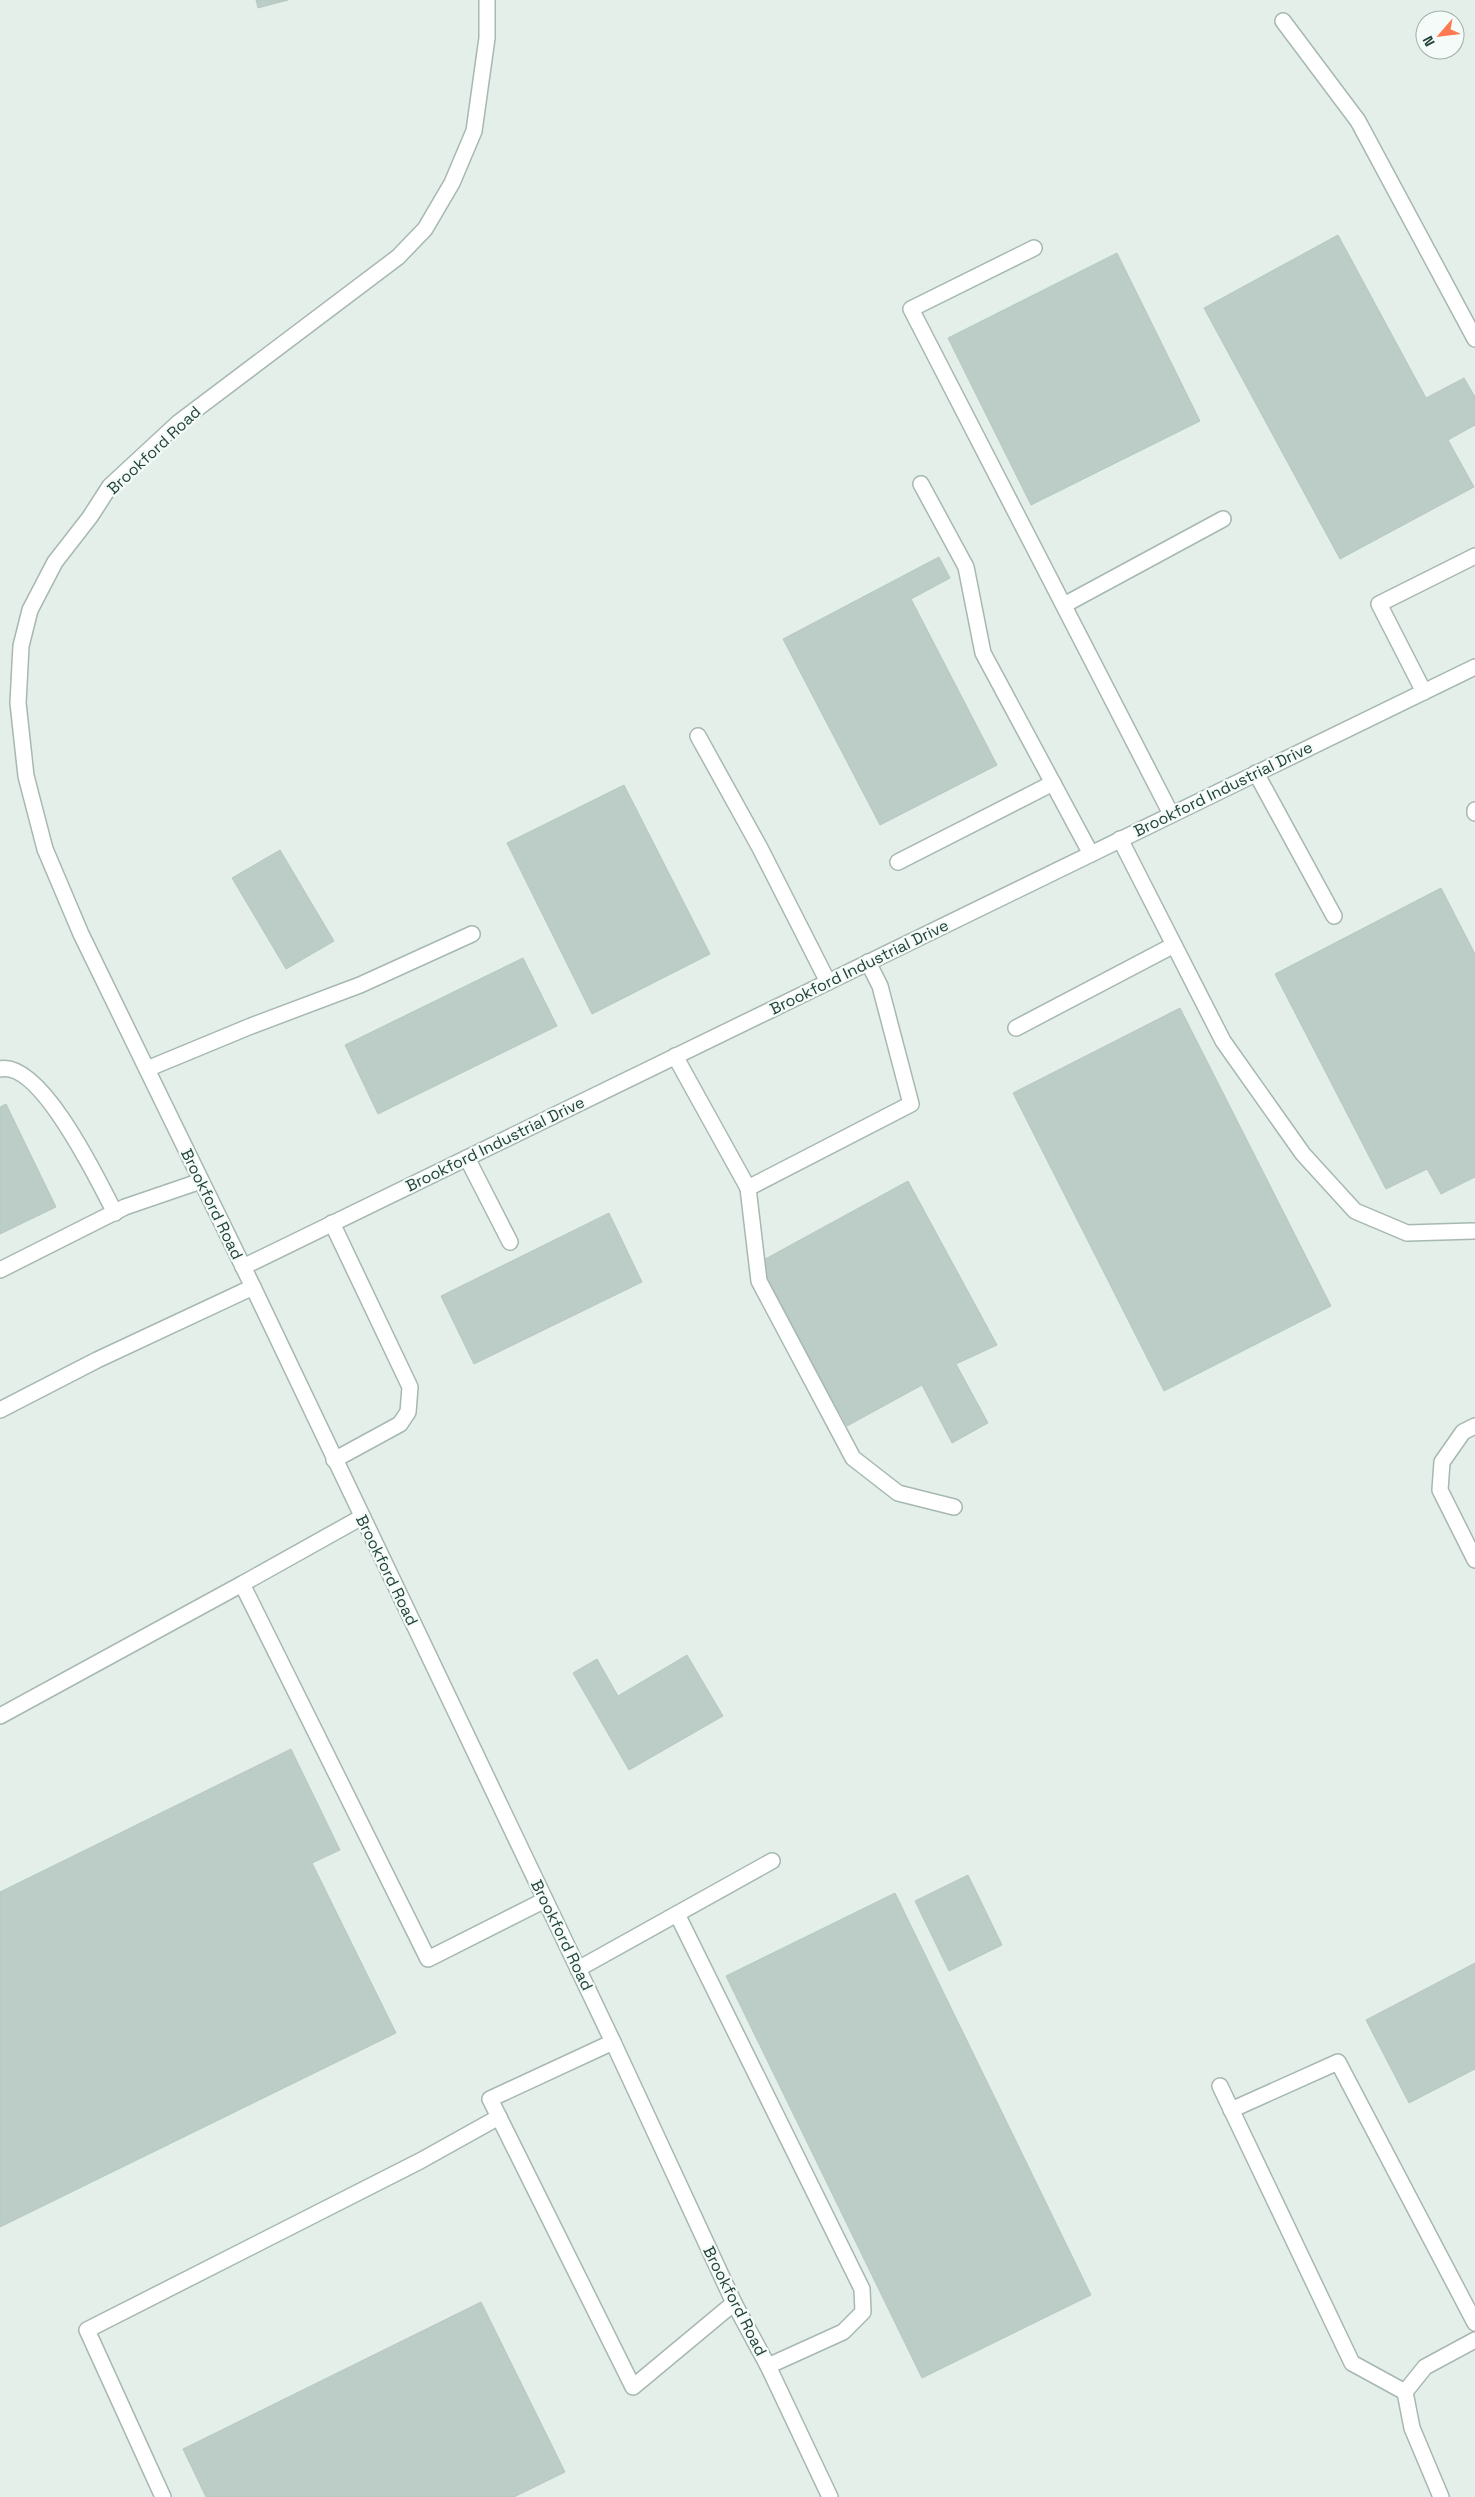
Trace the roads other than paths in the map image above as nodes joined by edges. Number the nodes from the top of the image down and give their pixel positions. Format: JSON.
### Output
{"nodes":[{"id":1,"x":487,"y":0,"type":"edge"},
{"id":2,"x":1283,"y":21,"type":"dead end"},
{"id":3,"x":1034,"y":248,"type":"dead end"},
{"id":4,"x":1475,"y":339,"type":"edge"},
{"id":5,"x":921,"y":484,"type":"dead end"},
{"id":6,"x":1223,"y":519,"type":"dead end"},
{"id":7,"x":1475,"y":556,"type":"edge"},
{"id":8,"x":1064,"y":605,"type":"junction"},
{"id":9,"x":1475,"y":667,"type":"edge"},
{"id":10,"x":1424,"y":692,"type":"junction"},
{"id":11,"x":698,"y":736,"type":"dead end"},
{"id":12,"x":1256,"y":773,"type":"junction"},
{"id":13,"x":1053,"y":783,"type":"junction"},
{"id":14,"x":1172,"y":814,"type":"junction"},
{"id":15,"x":1120,"y":839,"type":"junction"},
{"id":16,"x":1091,"y":854,"type":"junction"},
{"id":17,"x":898,"y":862,"type":"dead end"},
{"id":18,"x":1334,"y":916,"type":"dead end"},
{"id":19,"x":472,"y":934,"type":"dead end"},
{"id":20,"x":1174,"y":945,"type":"junction"},
{"id":21,"x":868,"y":962,"type":"junction"},
{"id":22,"x":828,"y":982,"type":"junction"},
{"id":23,"x":1016,"y":1028,"type":"dead end"},
{"id":24,"x":675,"y":1056,"type":"junction"},
{"id":25,"x":0,"y":1069,"type":"edge"},
{"id":26,"x":146,"y":1069,"type":"junction"},
{"id":27,"x":467,"y":1158,"type":"junction"},
{"id":28,"x":201,"y":1181,"type":"junction"},
{"id":29,"x":748,"y":1188,"type":"junction"},
{"id":30,"x":115,"y":1213,"type":"junction"},
{"id":31,"x":332,"y":1223,"type":"junction"},
{"id":32,"x":1473,"y":1231,"type":"dead end"},
{"id":33,"x":510,"y":1242,"type":"dead end"},
{"id":34,"x":243,"y":1267,"type":"junction"},
{"id":35,"x":0,"y":1270,"type":"edge"},
{"id":36,"x":253,"y":1288,"type":"junction"},
{"id":37,"x":0,"y":1410,"type":"edge"},
{"id":38,"x":1475,"y":1426,"type":"edge"},
{"id":39,"x":334,"y":1460,"type":"junction"},
{"id":40,"x":954,"y":1507,"type":"dead end"},
{"id":41,"x":362,"y":1517,"type":"junction"},
{"id":42,"x":1475,"y":1560,"type":"edge"},
{"id":43,"x":242,"y":1584,"type":"junction"},
{"id":44,"x":0,"y":1716,"type":"edge"},
{"id":45,"x":772,"y":1861,"type":"dead end"},
{"id":46,"x":545,"y":1900,"type":"junction"},
{"id":47,"x":677,"y":1914,"type":"junction"},
{"id":48,"x":578,"y":1969,"type":"junction"},
{"id":49,"x":613,"y":2042,"type":"junction"},
{"id":50,"x":1220,"y":2086,"type":"dead end"},
{"id":51,"x":1231,"y":2110,"type":"junction"},
{"id":52,"x":498,"y":2117,"type":"junction"},
{"id":53,"x":734,"y":2303,"type":"junction"},
{"id":54,"x":1475,"y":2323,"type":"edge"},
{"id":55,"x":1475,"y":2340,"type":"edge"},
{"id":56,"x":768,"y":2366,"type":"junction"},
{"id":57,"x":1405,"y":2392,"type":"junction"},
{"id":58,"x":163,"y":2497,"type":"edge"},
{"id":59,"x":830,"y":2497,"type":"edge"},
{"id":60,"x":1441,"y":2497,"type":"edge"}],
"edges":[{"from":1,"to":26,"type":"street","name":"Brookford Road"},
{"from":2,"to":4,"type":"street"},
{"from":3,"to":8,"type":"street"},
{"from":5,"to":13,"type":"street"},
{"from":6,"to":8,"type":"street"},
{"from":7,"to":10,"type":"street"},
{"from":8,"to":14,"type":"street"},
{"from":9,"to":10,"type":"street","name":"Brookford Industrial Drive"},
{"from":10,"to":12,"type":"street","name":"Brookford Industrial Drive"},
{"from":11,"to":22,"type":"street"},
{"from":12,"to":14,"type":"street","name":"Brookford Industrial Drive"},
{"from":12,"to":18,"type":"street"},
{"from":13,"to":16,"type":"street"},
{"from":13,"to":17,"type":"street"},
{"from":14,"to":15,"type":"street","name":"Brookford Industrial Drive"},
{"from":15,"to":16,"type":"street","name":"Brookford Industrial Drive"},
{"from":15,"to":20,"type":"street"},
{"from":16,"to":21,"type":"street","name":"Brookford Industrial Drive"},
{"from":19,"to":26,"type":"street"},
{"from":20,"to":23,"type":"street"},
{"from":20,"to":32,"type":"street"},
{"from":21,"to":22,"type":"street","name":"Brookford Industrial Drive"},
{"from":21,"to":29,"type":"street"},
{"from":22,"to":24,"type":"street","name":"Brookford Industrial Drive"},
{"from":24,"to":27,"type":"street","name":"Brookford Industrial Drive"},
{"from":24,"to":29,"type":"street"},
{"from":25,"to":30,"type":"street"},
{"from":26,"to":28,"type":"street","name":"Brookford Road"},
{"from":27,"to":31,"type":"street","name":"Brookford Industrial Drive"},
{"from":27,"to":33,"type":"street"},
{"from":28,"to":30,"type":"street"},
{"from":28,"to":34,"type":"street","name":"Brookford Road"},
{"from":29,"to":40,"type":"street"},
{"from":30,"to":35,"type":"street"},
{"from":31,"to":34,"type":"street","name":"Brookford Industrial Drive"},
{"from":31,"to":39,"type":"street"},
{"from":34,"to":36,"type":"street","name":"Brookford Road"},
{"from":36,"to":37,"type":"street"},
{"from":36,"to":39,"type":"street","name":"Brookford Road"},
{"from":38,"to":42,"type":"street"},
{"from":39,"to":41,"type":"street","name":"Brookford Road"},
{"from":41,"to":43,"type":"street"},
{"from":41,"to":46,"type":"street","name":"Brookford Road"},
{"from":43,"to":44,"type":"street"},
{"from":43,"to":46,"type":"street"},
{"from":45,"to":47,"type":"street"},
{"from":46,"to":48,"type":"street","name":"Brookford Road"},
{"from":47,"to":48,"type":"street"},
{"from":47,"to":56,"type":"street"},
{"from":48,"to":49,"type":"street","name":"Brookford Road"},
{"from":49,"to":52,"type":"street"},
{"from":49,"to":53,"type":"street","name":"Brookford Road"},
{"from":50,"to":51,"type":"street"},
{"from":51,"to":54,"type":"street"},
{"from":51,"to":57,"type":"street"},
{"from":52,"to":53,"type":"street"},
{"from":52,"to":58,"type":"street"},
{"from":53,"to":56,"type":"street","name":"Brookford Road"},
{"from":55,"to":57,"type":"street"},
{"from":56,"to":59,"type":"street","name":"Brookford Road"},
{"from":57,"to":60,"type":"street"}]}
